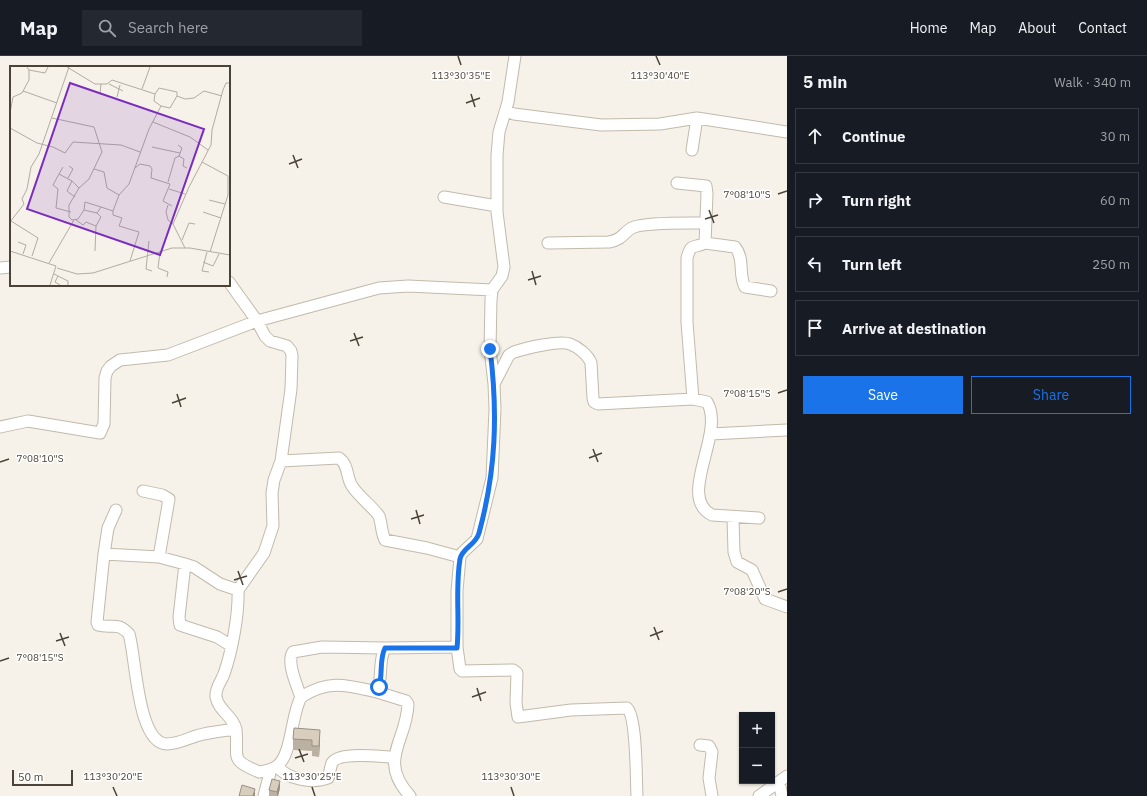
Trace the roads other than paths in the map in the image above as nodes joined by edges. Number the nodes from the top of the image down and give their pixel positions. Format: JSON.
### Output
{"nodes":[{"id":1,"x":515,"y":56,"type":"edge"},
{"id":2,"x":506,"y":111,"type":"junction"},
{"id":3,"x":697,"y":118,"type":"junction"},
{"id":4,"x":787,"y":132,"type":"edge"},
{"id":5,"x":692,"y":150,"type":"dead end"},
{"id":6,"x":677,"y":183,"type":"dead end"},
{"id":7,"x":444,"y":197,"type":"dead end"},
{"id":8,"x":497,"y":206,"type":"junction"},
{"id":9,"x":706,"y":223,"type":"junction"},
{"id":10,"x":548,"y":243,"type":"dead end"},
{"id":11,"x":706,"y":243,"type":"junction"},
{"id":12,"x":10,"y":267,"type":"edge"},
{"id":13,"x":0,"y":268,"type":"edge"},
{"id":14,"x":230,"y":283,"type":"edge"},
{"id":15,"x":492,"y":290,"type":"junction"},
{"id":16,"x":771,"y":291,"type":"dead end"},
{"id":17,"x":257,"y":321,"type":"junction"},
{"id":18,"x":494,"y":384,"type":"junction"},
{"id":19,"x":693,"y":399,"type":"junction"},
{"id":20,"x":0,"y":427,"type":"edge"},
{"id":21,"x":787,"y":430,"type":"edge"},
{"id":22,"x":711,"y":434,"type":"junction"},
{"id":23,"x":281,"y":461,"type":"junction"},
{"id":24,"x":143,"y":491,"type":"dead end"},
{"id":25,"x":116,"y":510,"type":"dead end"},
{"id":26,"x":733,"y":518,"type":"junction"},
{"id":27,"x":759,"y":518,"type":"dead end"},
{"id":28,"x":104,"y":554,"type":"junction"},
{"id":29,"x":159,"y":557,"type":"junction"},
{"id":30,"x":460,"y":557,"type":"junction"},
{"id":31,"x":186,"y":564,"type":"junction"},
{"id":32,"x":238,"y":590,"type":"junction"},
{"id":33,"x":787,"y":607,"type":"edge"},
{"id":34,"x":230,"y":645,"type":"junction"},
{"id":35,"x":385,"y":648,"type":"junction"},
{"id":36,"x":457,"y":648,"type":"junction"},
{"id":37,"x":377,"y":692,"type":"junction"},
{"id":38,"x":301,"y":697,"type":"junction"},
{"id":39,"x":236,"y":729,"type":"junction"},
{"id":40,"x":700,"y":745,"type":"dead end"},
{"id":41,"x":393,"y":757,"type":"junction"},
{"id":42,"x":274,"y":768,"type":"junction"},
{"id":43,"x":783,"y":779,"type":"edge"},
{"id":44,"x":264,"y":796,"type":"edge"},
{"id":45,"x":410,"y":796,"type":"edge"},
{"id":46,"x":637,"y":796,"type":"edge"},
{"id":47,"x":712,"y":796,"type":"edge"},
{"id":48,"x":759,"y":796,"type":"edge"},
{"id":49,"x":782,"y":796,"type":"edge"}],
"edges":[{"from":1,"to":2,"type":"street"},
{"from":2,"to":3,"type":"street"},
{"from":2,"to":8,"type":"street"},
{"from":3,"to":4,"type":"street"},
{"from":3,"to":5,"type":"street"},
{"from":6,"to":9,"type":"street"},
{"from":7,"to":8,"type":"street"},
{"from":8,"to":15,"type":"street"},
{"from":9,"to":10,"type":"street"},
{"from":9,"to":11,"type":"street"},
{"from":11,"to":16,"type":"street"},
{"from":11,"to":19,"type":"street"},
{"from":12,"to":13,"type":"street"},
{"from":14,"to":17,"type":"street"},
{"from":15,"to":17,"type":"street"},
{"from":15,"to":18,"type":"street"},
{"from":17,"to":20,"type":"street"},
{"from":17,"to":23,"type":"street"},
{"from":18,"to":19,"type":"street"},
{"from":18,"to":30,"type":"street"},
{"from":19,"to":22,"type":"street"},
{"from":21,"to":22,"type":"street"},
{"from":22,"to":26,"type":"street"},
{"from":23,"to":30,"type":"street"},
{"from":23,"to":32,"type":"street"},
{"from":24,"to":29,"type":"street"},
{"from":25,"to":28,"type":"street"},
{"from":26,"to":27,"type":"street"},
{"from":26,"to":33,"type":"street"},
{"from":28,"to":29,"type":"street"},
{"from":28,"to":39,"type":"street"},
{"from":29,"to":31,"type":"street"},
{"from":30,"to":36,"type":"street"},
{"from":31,"to":32,"type":"street"},
{"from":31,"to":34,"type":"street"},
{"from":32,"to":34,"type":"street"},
{"from":34,"to":39,"type":"street"},
{"from":35,"to":36,"type":"street"},
{"from":35,"to":37,"type":"street"},
{"from":35,"to":38,"type":"street"},
{"from":36,"to":46,"type":"street"},
{"from":37,"to":38,"type":"street"},
{"from":37,"to":41,"type":"street"},
{"from":38,"to":42,"type":"street"},
{"from":39,"to":42,"type":"street"},
{"from":40,"to":47,"type":"street"},
{"from":41,"to":42,"type":"street"},
{"from":41,"to":45,"type":"street"},
{"from":42,"to":44,"type":"street"},
{"from":43,"to":48,"type":"street"},
{"from":43,"to":49,"type":"street"}]}
